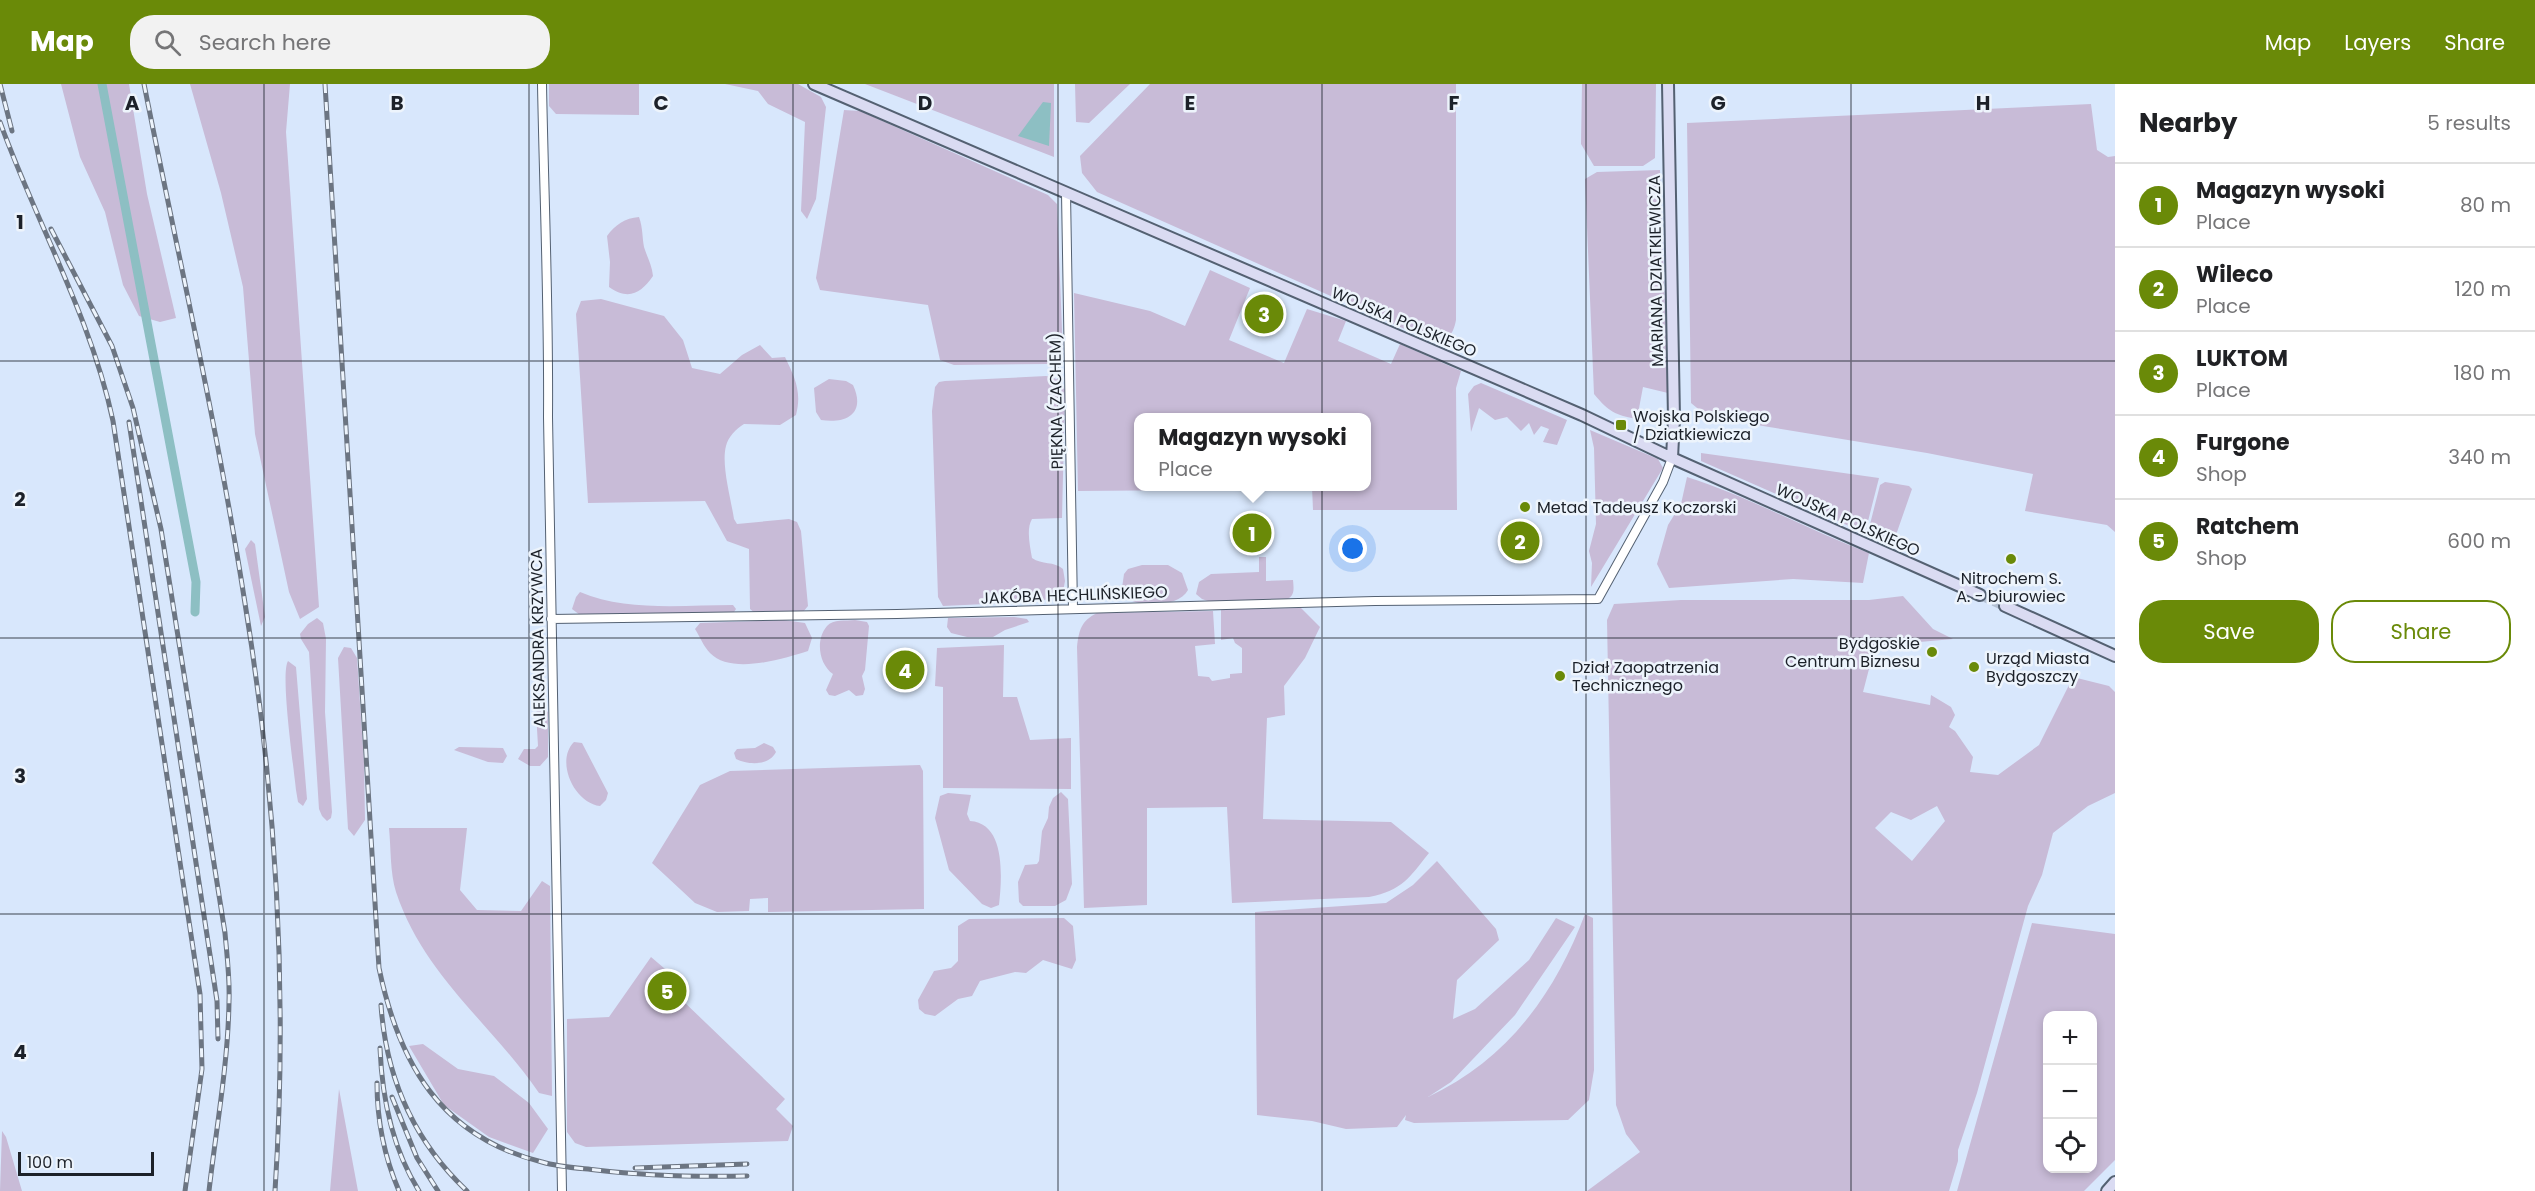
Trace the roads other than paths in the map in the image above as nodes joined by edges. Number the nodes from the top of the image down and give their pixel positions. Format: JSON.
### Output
{"nodes":[{"id":1,"x":542,"y":84,"type":"edge"},
{"id":2,"x":814,"y":84,"type":"edge"},
{"id":3,"x":1668,"y":84,"type":"edge"},
{"id":4,"x":1066,"y":193,"type":"junction"},
{"id":5,"x":1672,"y":458,"type":"junction"},
{"id":6,"x":1980,"y":595,"type":"tunnel mouth"},
{"id":7,"x":2005,"y":606,"type":"tunnel mouth"},
{"id":8,"x":1073,"y":609,"type":"junction"},
{"id":9,"x":551,"y":619,"type":"junction"},
{"id":10,"x":2115,"y":656,"type":"edge"},
{"id":11,"x":2115,"y":1182,"type":"edge"},
{"id":12,"x":562,"y":1191,"type":"edge"},
{"id":13,"x":2107,"y":1191,"type":"edge"}],
"edges":[{"from":1,"to":9,"type":"street","name":"ALEKSANDRA KRZYWCA"},
{"from":2,"to":4,"type":"street","name":"WOJSKA POLSKIEGO"},
{"from":3,"to":5,"type":"street","name":"MARIANA DZIATKIEWICZA"},
{"from":4,"to":5,"type":"street","name":"WOJSKA POLSKIEGO"},
{"from":4,"to":8,"type":"street","name":"PIĘKNA (ZACHEM)"},
{"from":5,"to":6,"type":"street","name":"WOJSKA POLSKIEGO"},
{"from":5,"to":8,"type":"street","name":"JAKÓBA HECHLIŃSKIEGO"},
{"from":7,"to":10,"type":"street"},
{"from":8,"to":9,"type":"street","name":"JAKÓBA HECHLIŃSKIEGO"},
{"from":9,"to":12,"type":"street","name":"ALEKSANDRA KRZYWCA"},
{"from":11,"to":13,"type":"street"}]}
